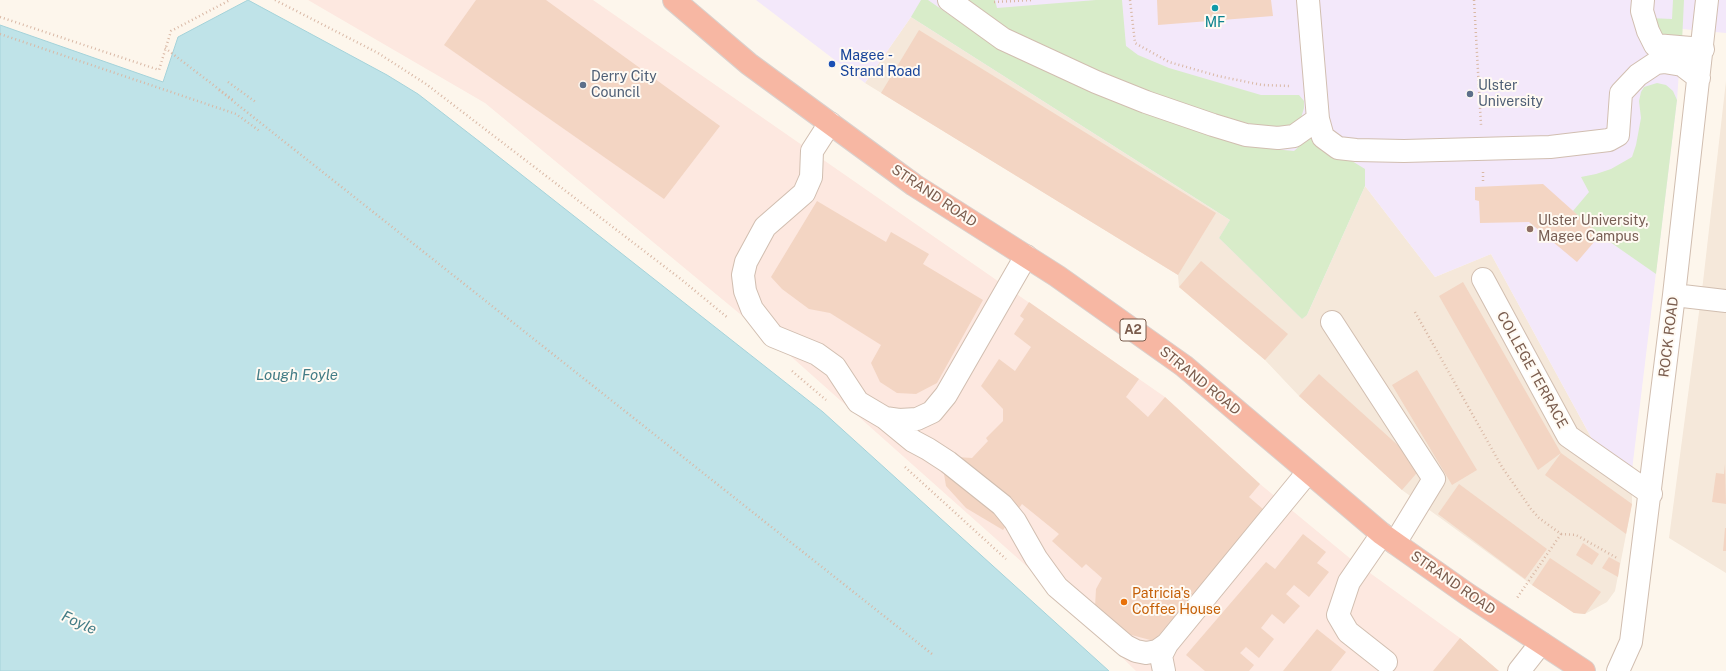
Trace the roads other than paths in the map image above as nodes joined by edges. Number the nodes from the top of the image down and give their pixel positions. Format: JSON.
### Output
{"nodes":[{"id":1,"x":674,"y":0,"type":"edge"},
{"id":2,"x":949,"y":0,"type":"edge"},
{"id":3,"x":1308,"y":0,"type":"edge"},
{"id":4,"x":1643,"y":0,"type":"edge"},
{"id":5,"x":1707,"y":0,"type":"edge"},
{"id":6,"x":1702,"y":49,"type":"junction"},
{"id":7,"x":1699,"y":78,"type":"junction"},
{"id":8,"x":1318,"y":119,"type":"junction"},
{"id":9,"x":830,"y":123,"type":"junction"},
{"id":10,"x":1026,"y":256,"type":"junction"},
{"id":11,"x":1482,"y":279,"type":"dead end"},
{"id":12,"x":1674,"y":295,"type":"junction"},
{"id":13,"x":1726,"y":301,"type":"edge"},
{"id":14,"x":1332,"y":322,"type":"dead end"},
{"id":15,"x":884,"y":418,"type":"junction"},
{"id":16,"x":1308,"y":472,"type":"junction"},
{"id":17,"x":1651,"y":494,"type":"junction"},
{"id":18,"x":1388,"y":538,"type":"junction"},
{"id":19,"x":1541,"y":643,"type":"junction"},
{"id":20,"x":1168,"y":644,"type":"junction"},
{"id":21,"x":1126,"y":646,"type":"junction"},
{"id":22,"x":1386,"y":662,"type":"dead end"},
{"id":23,"x":1156,"y":671,"type":"edge"},
{"id":24,"x":1164,"y":671,"type":"edge"},
{"id":25,"x":1519,"y":671,"type":"edge"},
{"id":26,"x":1584,"y":671,"type":"edge"},
{"id":27,"x":1618,"y":671,"type":"edge"}],
"edges":[{"from":1,"to":9,"type":"highway","name":"STRAND ROAD","number":"A2"},
{"from":2,"to":8,"type":"street"},
{"from":3,"to":8,"type":"street"},
{"from":4,"to":6,"type":"street"},
{"from":5,"to":6,"type":"street","name":"ROCK ROAD"},
{"from":6,"to":7,"type":"street","name":"ROCK ROAD"},
{"from":7,"to":8,"type":"street"},
{"from":7,"to":12,"type":"street","name":"ROCK ROAD"},
{"from":9,"to":10,"type":"highway","name":"STRAND ROAD","number":"A2"},
{"from":9,"to":15,"type":"street"},
{"from":10,"to":15,"type":"street"},
{"from":10,"to":16,"type":"highway","name":"STRAND ROAD","number":"A2"},
{"from":11,"to":17,"type":"street","name":"COLLEGE TERRACE"},
{"from":12,"to":13,"type":"street"},
{"from":12,"to":17,"type":"street","name":"ROCK ROAD"},
{"from":14,"to":18,"type":"street"},
{"from":15,"to":21,"type":"street"},
{"from":16,"to":18,"type":"highway","name":"STRAND ROAD","number":"A2"},
{"from":16,"to":20,"type":"street"},
{"from":17,"to":27,"type":"street","name":"ROCK ROAD"},
{"from":18,"to":19,"type":"highway","name":"STRAND ROAD","number":"A2"},
{"from":18,"to":22,"type":"street"},
{"from":19,"to":25,"type":"street"},
{"from":19,"to":26,"type":"highway","name":"STRAND ROAD","number":"A2"},
{"from":20,"to":21,"type":"street"},
{"from":20,"to":24,"type":"street"},
{"from":21,"to":23,"type":"street"}]}
